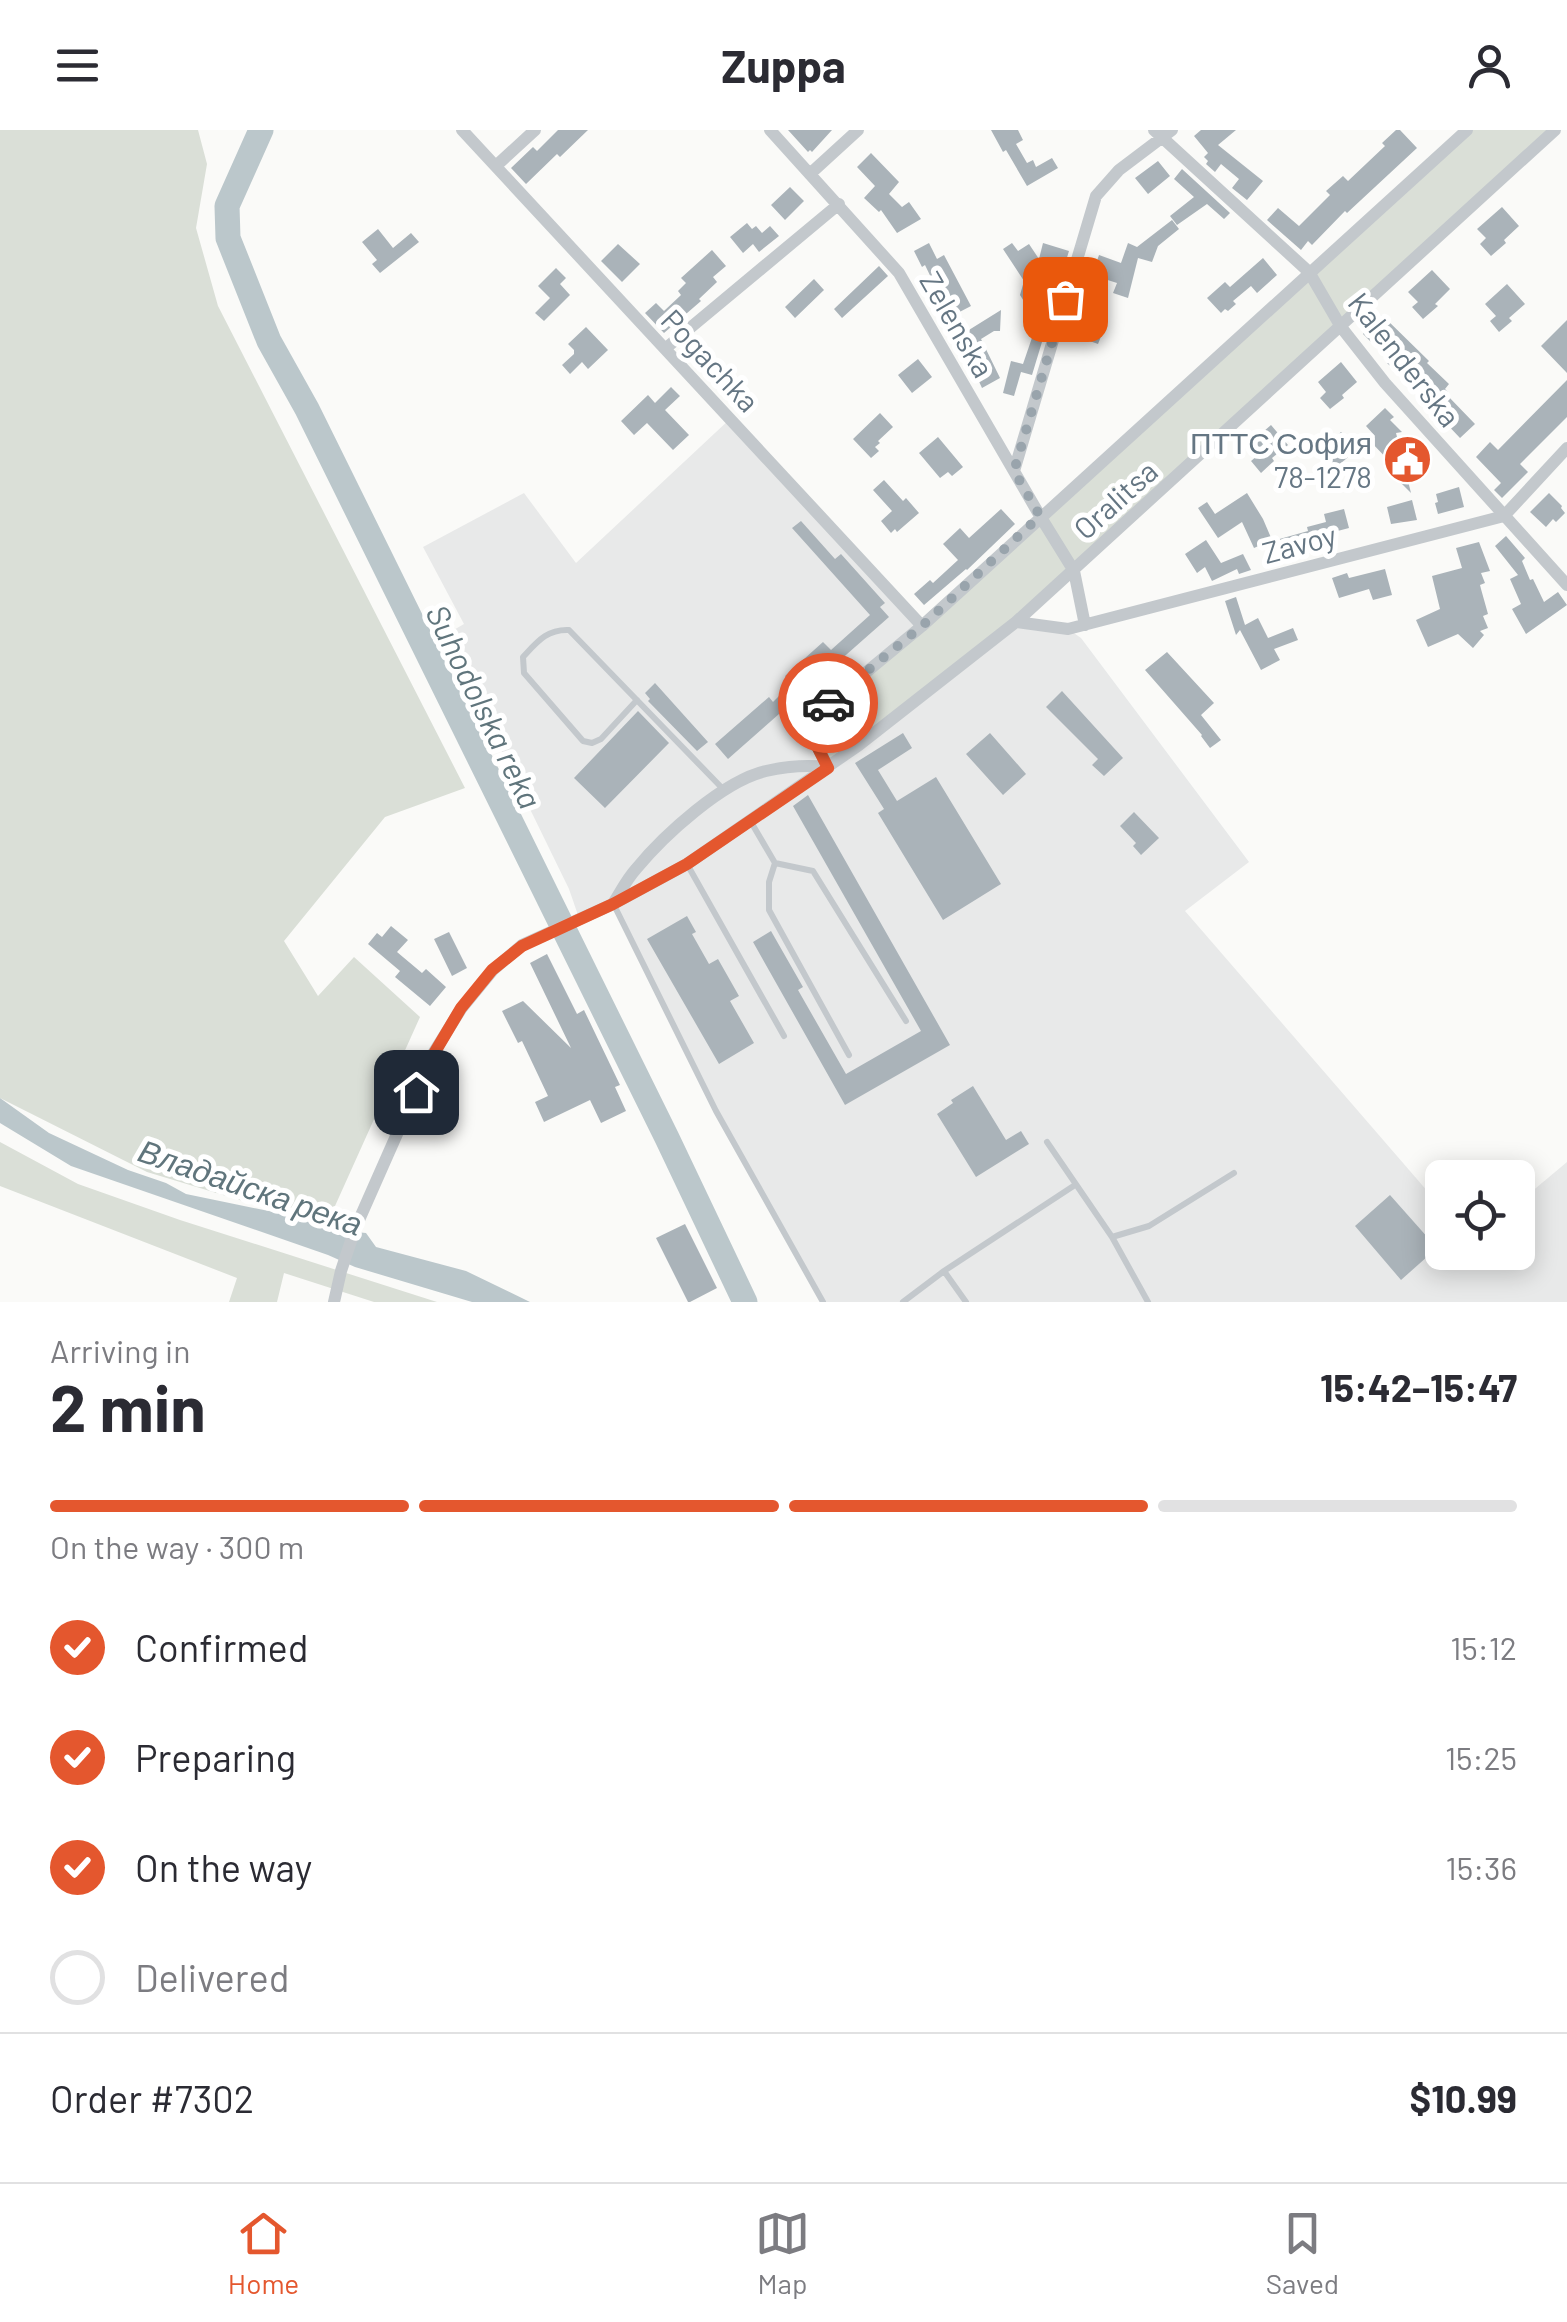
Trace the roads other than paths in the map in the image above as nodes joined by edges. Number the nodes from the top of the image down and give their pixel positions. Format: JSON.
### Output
{"nodes":[{"id":1,"x":462,"y":130,"type":"edge"},
{"id":2,"x":535,"y":130,"type":"edge"},
{"id":3,"x":770,"y":130,"type":"edge"},
{"id":4,"x":858,"y":130,"type":"edge"},
{"id":5,"x":1467,"y":130,"type":"edge"},
{"id":6,"x":1555,"y":130,"type":"edge"},
{"id":7,"x":1163,"y":132,"type":"edge"},
{"id":8,"x":497,"y":166,"type":"junction"},
{"id":9,"x":811,"y":173,"type":"junction"},
{"id":10,"x":838,"y":204,"type":"junction"},
{"id":11,"x":1309,"y":272,"type":"junction"},
{"id":12,"x":1341,"y":328,"type":"junction"},
{"id":13,"x":666,"y":348,"type":"junction"},
{"id":14,"x":1567,"y":448,"type":"edge"},
{"id":15,"x":1014,"y":471,"type":"junction"},
{"id":16,"x":1040,"y":516,"type":"junction"},
{"id":17,"x":1504,"y":516,"type":"junction"},
{"id":18,"x":1074,"y":570,"type":"junction"},
{"id":19,"x":1567,"y":585,"type":"edge"},
{"id":20,"x":1016,"y":622,"type":"junction"},
{"id":21,"x":1086,"y":625,"type":"junction"},
{"id":22,"x":922,"y":626,"type":"junction"},
{"id":23,"x":637,"y":700,"type":"junction"},
{"id":24,"x":828,"y":768,"type":"junction"},
{"id":25,"x":724,"y":789,"type":"junction"},
{"id":26,"x":751,"y":820,"type":"junction"},
{"id":27,"x":775,"y":862,"type":"junction"},
{"id":28,"x":687,"y":864,"type":"junction"},
{"id":29,"x":613,"y":904,"type":"junction"},
{"id":30,"x":906,"y":1020,"type":"dead end"},
{"id":31,"x":784,"y":1036,"type":"dead end"},
{"id":32,"x":849,"y":1055,"type":"dead end"},
{"id":33,"x":1047,"y":1142,"type":"dead end"},
{"id":34,"x":1234,"y":1173,"type":"dead end"},
{"id":35,"x":1076,"y":1185,"type":"junction"},
{"id":36,"x":1112,"y":1237,"type":"junction"},
{"id":37,"x":944,"y":1272,"type":"junction"},
{"id":38,"x":334,"y":1302,"type":"edge"},
{"id":39,"x":822,"y":1302,"type":"edge"},
{"id":40,"x":903,"y":1302,"type":"edge"},
{"id":41,"x":966,"y":1302,"type":"edge"},
{"id":42,"x":1148,"y":1302,"type":"edge"}],
"edges":[{"from":1,"to":8,"type":"street","name":"Pogachka"},
{"from":2,"to":8,"type":"street"},
{"from":3,"to":9,"type":"street","name":"Zelenska"},
{"from":4,"to":9,"type":"street"},
{"from":5,"to":11,"type":"street","name":"Oralitsa"},
{"from":6,"to":12,"type":"street","name":"Oralitsa"},
{"from":7,"to":11,"type":"street","name":"Kalenderska"},
{"from":7,"to":15,"type":"street"},
{"from":8,"to":13,"type":"street","name":"Pogachka"},
{"from":9,"to":10,"type":"street","name":"Zelenska"},
{"from":10,"to":13,"type":"street"},
{"from":10,"to":15,"type":"street","name":"Zelenska"},
{"from":11,"to":12,"type":"street","name":"Kalenderska"},
{"from":11,"to":16,"type":"street","name":"Oralitsa"},
{"from":12,"to":17,"type":"street","name":"Kalenderska"},
{"from":12,"to":18,"type":"street","name":"Oralitsa"},
{"from":13,"to":22,"type":"street","name":"Pogachka"},
{"from":14,"to":17,"type":"street"},
{"from":15,"to":16,"type":"street","name":"Zelenska"},
{"from":16,"to":18,"type":"street","name":"Zelenska"},
{"from":16,"to":22,"type":"street","name":"Oralitsa"},
{"from":17,"to":19,"type":"street","name":"Kalenderska"},
{"from":17,"to":21,"type":"street","name":"Zavoy"},
{"from":18,"to":20,"type":"street","name":"Oralitsa"},
{"from":18,"to":21,"type":"street","name":"Zelenska"},
{"from":20,"to":21,"type":"street","name":"Zavoy"},
{"from":20,"to":24,"type":"street","name":"Oralitsa"},
{"from":22,"to":24,"type":"street","name":"Oralitsa"},
{"from":23,"to":23,"type":"lane"},
{"from":23,"to":25,"type":"lane"},
{"from":24,"to":25,"type":"street"},
{"from":24,"to":26,"type":"street","name":"Oralitsa"},
{"from":25,"to":29,"type":"street"},
{"from":26,"to":27,"type":"lane"},
{"from":26,"to":28,"type":"street","name":"Oralitsa"},
{"from":27,"to":30,"type":"lane"},
{"from":27,"to":32,"type":"lane"},
{"from":28,"to":29,"type":"street","name":"Oralitsa"},
{"from":28,"to":31,"type":"lane"},
{"from":29,"to":38,"type":"street","name":"Oralitsa"},
{"from":29,"to":39,"type":"lane"},
{"from":33,"to":35,"type":"lane"},
{"from":34,"to":36,"type":"lane"},
{"from":35,"to":36,"type":"lane"},
{"from":35,"to":37,"type":"lane"},
{"from":36,"to":42,"type":"lane"},
{"from":37,"to":40,"type":"lane"},
{"from":37,"to":41,"type":"lane"}]}
